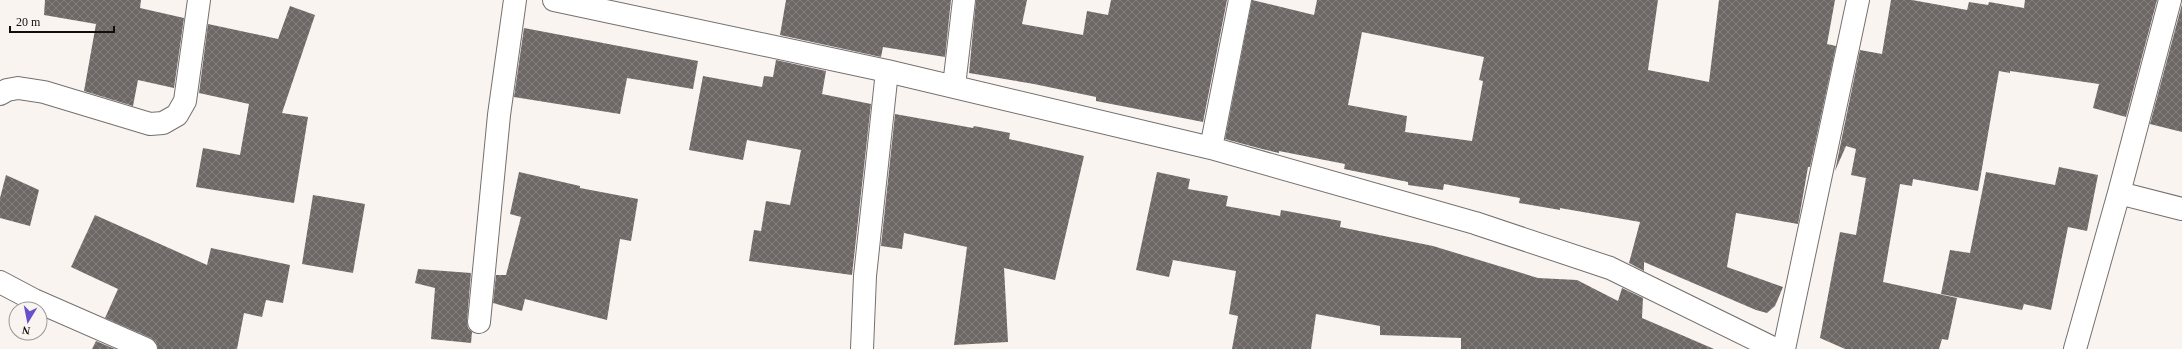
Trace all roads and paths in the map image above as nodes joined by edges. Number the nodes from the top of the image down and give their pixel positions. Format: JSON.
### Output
{"nodes":[{"id":1,"x":200,"y":0,"type":"edge"},
{"id":2,"x":515,"y":0,"type":"edge"},
{"id":3,"x":554,"y":0,"type":"edge"},
{"id":4,"x":964,"y":0,"type":"edge"},
{"id":5,"x":1240,"y":0,"type":"edge"},
{"id":6,"x":1858,"y":0,"type":"edge"},
{"id":7,"x":2170,"y":0,"type":"edge"},
{"id":8,"x":887,"y":71,"type":"junction"},
{"id":9,"x":954,"y":86,"type":"junction"},
{"id":10,"x":0,"y":94,"type":"edge"},
{"id":11,"x":1211,"y":148,"type":"junction"},
{"id":12,"x":2119,"y":193,"type":"junction"},
{"id":13,"x":2182,"y":209,"type":"edge"},
{"id":14,"x":0,"y":282,"type":"edge"},
{"id":15,"x":479,"y":322,"type":"dead end"},
{"id":16,"x":146,"y":349,"type":"edge"},
{"id":17,"x":862,"y":349,"type":"edge"},
{"id":18,"x":1775,"y":349,"type":"edge"},
{"id":19,"x":1784,"y":349,"type":"edge"},
{"id":20,"x":2075,"y":349,"type":"edge"}],
"edges":[{"from":1,"to":10,"type":"street"},
{"from":2,"to":15,"type":"street"},
{"from":3,"to":8,"type":"street"},
{"from":4,"to":9,"type":"street"},
{"from":5,"to":11,"type":"street"},
{"from":6,"to":19,"type":"street"},
{"from":7,"to":12,"type":"street"},
{"from":8,"to":9,"type":"street"},
{"from":8,"to":17,"type":"street"},
{"from":9,"to":11,"type":"street"},
{"from":11,"to":18,"type":"street"},
{"from":12,"to":13,"type":"street"},
{"from":12,"to":20,"type":"street"},
{"from":14,"to":16,"type":"street"}]}
